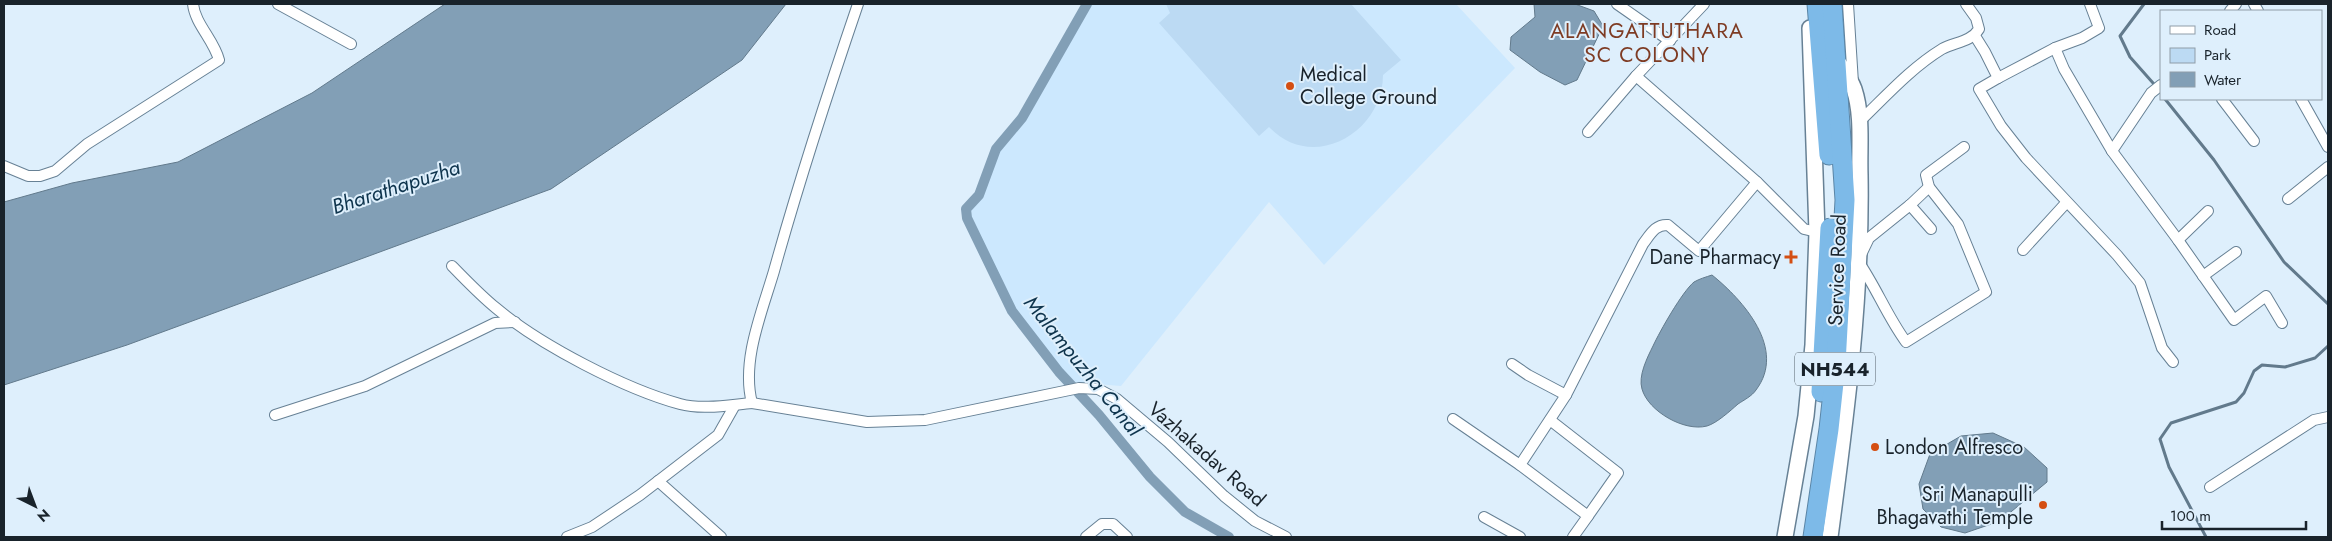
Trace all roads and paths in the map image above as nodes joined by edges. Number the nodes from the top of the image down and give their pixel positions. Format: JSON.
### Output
{"nodes":[{"id":1,"x":193,"y":4,"type":"edge"},
{"id":2,"x":278,"y":4,"type":"edge"},
{"id":3,"x":858,"y":4,"type":"edge"},
{"id":4,"x":1617,"y":4,"type":"edge"},
{"id":5,"x":1704,"y":4,"type":"edge"},
{"id":6,"x":1809,"y":4,"type":"edge"},
{"id":7,"x":1817,"y":4,"type":"edge"},
{"id":8,"x":1832,"y":4,"type":"edge"},
{"id":9,"x":1847,"y":4,"type":"edge"},
{"id":10,"x":1966,"y":4,"type":"edge"},
{"id":11,"x":2090,"y":4,"type":"edge"},
{"id":12,"x":1834,"y":26,"type":"junction"},
{"id":13,"x":1975,"y":36,"type":"junction"},
{"id":14,"x":1670,"y":41,"type":"junction"},
{"id":15,"x":351,"y":44,"type":"dead end"},
{"id":16,"x":2055,"y":48,"type":"junction"},
{"id":17,"x":1836,"y":59,"type":"junction"},
{"id":18,"x":1636,"y":76,"type":"junction"},
{"id":19,"x":1998,"y":78,"type":"junction"},
{"id":20,"x":2160,"y":86,"type":"edge"},
{"id":21,"x":1854,"y":88,"type":"junction"},
{"id":22,"x":2223,"y":100,"type":"edge"},
{"id":23,"x":2302,"y":100,"type":"edge"},
{"id":24,"x":1860,"y":121,"type":"junction"},
{"id":25,"x":1588,"y":132,"type":"dead end"},
{"id":26,"x":2254,"y":141,"type":"dead end"},
{"id":27,"x":1964,"y":147,"type":"dead end"},
{"id":28,"x":2328,"y":147,"type":"edge"},
{"id":29,"x":2112,"y":151,"type":"junction"},
{"id":30,"x":4,"y":166,"type":"edge"},
{"id":31,"x":2328,"y":167,"type":"edge"},
{"id":32,"x":1758,"y":182,"type":"junction"},
{"id":33,"x":1929,"y":187,"type":"junction"},
{"id":34,"x":2288,"y":199,"type":"dead end"},
{"id":35,"x":2066,"y":203,"type":"junction"},
{"id":36,"x":1910,"y":204,"type":"junction"},
{"id":37,"x":2208,"y":211,"type":"dead end"},
{"id":38,"x":1931,"y":229,"type":"dead end"},
{"id":39,"x":1817,"y":232,"type":"junction"},
{"id":40,"x":2178,"y":240,"type":"junction"},
{"id":41,"x":2023,"y":250,"type":"dead end"},
{"id":42,"x":2236,"y":252,"type":"dead end"},
{"id":43,"x":1858,"y":261,"type":"junction"},
{"id":44,"x":452,"y":266,"type":"dead end"},
{"id":45,"x":2203,"y":276,"type":"junction"},
{"id":46,"x":515,"y":322,"type":"junction"},
{"id":47,"x":2282,"y":323,"type":"dead end"},
{"id":48,"x":2173,"y":362,"type":"dead end"},
{"id":49,"x":1512,"y":364,"type":"dead end"},
{"id":50,"x":1566,"y":395,"type":"junction"},
{"id":51,"x":752,"y":404,"type":"junction"},
{"id":52,"x":735,"y":405,"type":"junction"},
{"id":53,"x":275,"y":415,"type":"dead end"},
{"id":54,"x":2328,"y":417,"type":"edge"},
{"id":55,"x":1453,"y":419,"type":"dead end"},
{"id":56,"x":1550,"y":420,"type":"junction"},
{"id":57,"x":1520,"y":465,"type":"junction"},
{"id":58,"x":658,"y":481,"type":"junction"},
{"id":59,"x":2210,"y":487,"type":"dead end"},
{"id":60,"x":1588,"y":516,"type":"junction"},
{"id":61,"x":1484,"y":517,"type":"dead end"},
{"id":62,"x":567,"y":537,"type":"edge"},
{"id":63,"x":721,"y":537,"type":"edge"},
{"id":64,"x":1086,"y":537,"type":"edge"},
{"id":65,"x":1127,"y":537,"type":"edge"},
{"id":66,"x":1286,"y":537,"type":"edge"},
{"id":67,"x":1520,"y":537,"type":"edge"},
{"id":68,"x":1573,"y":537,"type":"edge"},
{"id":69,"x":1785,"y":537,"type":"edge"},
{"id":70,"x":1802,"y":537,"type":"edge"},
{"id":71,"x":1813,"y":537,"type":"edge"},
{"id":72,"x":1830,"y":537,"type":"edge"}],
"edges":[{"from":1,"to":30,"type":"street"},
{"from":2,"to":15,"type":"street"},
{"from":3,"to":51,"type":"street"},
{"from":4,"to":14,"type":"street"},
{"from":5,"to":14,"type":"street"},
{"from":6,"to":39,"type":"street","name":"Service Road"},
{"from":7,"to":70,"type":"highway","number":"NH544"},
{"from":8,"to":12,"type":"highway","number":"NH544"},
{"from":9,"to":12,"type":"highway"},
{"from":9,"to":21,"type":"street","name":"Service Road"},
{"from":10,"to":13,"type":"street"},
{"from":11,"to":16,"type":"street"},
{"from":12,"to":17,"type":"highway","number":"NH544"},
{"from":13,"to":19,"type":"street"},
{"from":13,"to":24,"type":"street"},
{"from":14,"to":18,"type":"street"},
{"from":16,"to":19,"type":"street"},
{"from":16,"to":29,"type":"street"},
{"from":17,"to":21,"type":"street"},
{"from":17,"to":71,"type":"highway","number":"NH544"},
{"from":18,"to":25,"type":"street"},
{"from":18,"to":32,"type":"street"},
{"from":19,"to":35,"type":"street"},
{"from":20,"to":29,"type":"street"},
{"from":21,"to":24,"type":"street","name":"Service Road"},
{"from":22,"to":26,"type":"street"},
{"from":23,"to":28,"type":"street"},
{"from":24,"to":43,"type":"street","name":"Service Road"},
{"from":27,"to":33,"type":"street"},
{"from":29,"to":40,"type":"street"},
{"from":31,"to":34,"type":"street"},
{"from":32,"to":39,"type":"street"},
{"from":32,"to":50,"type":"street"},
{"from":33,"to":36,"type":"street"},
{"from":33,"to":43,"type":"street"},
{"from":35,"to":41,"type":"street"},
{"from":35,"to":48,"type":"street"},
{"from":36,"to":38,"type":"street"},
{"from":36,"to":43,"type":"street"},
{"from":37,"to":40,"type":"street"},
{"from":39,"to":69,"type":"street","name":"Service Road"},
{"from":40,"to":45,"type":"street"},
{"from":42,"to":45,"type":"street"},
{"from":43,"to":72,"type":"street","name":"Service Road"},
{"from":44,"to":46,"type":"street"},
{"from":45,"to":47,"type":"street"},
{"from":46,"to":52,"type":"street"},
{"from":46,"to":53,"type":"street"},
{"from":49,"to":50,"type":"street"},
{"from":50,"to":56,"type":"street"},
{"from":51,"to":52,"type":"street"},
{"from":51,"to":66,"type":"street","name":"Vazhakadav Road"},
{"from":52,"to":58,"type":"street"},
{"from":54,"to":59,"type":"street"},
{"from":55,"to":57,"type":"street"},
{"from":56,"to":57,"type":"street"},
{"from":56,"to":60,"type":"street"},
{"from":57,"to":60,"type":"street"},
{"from":58,"to":62,"type":"street"},
{"from":58,"to":63,"type":"street"},
{"from":60,"to":68,"type":"street"},
{"from":61,"to":67,"type":"street"},
{"from":64,"to":65,"type":"street"}]}
